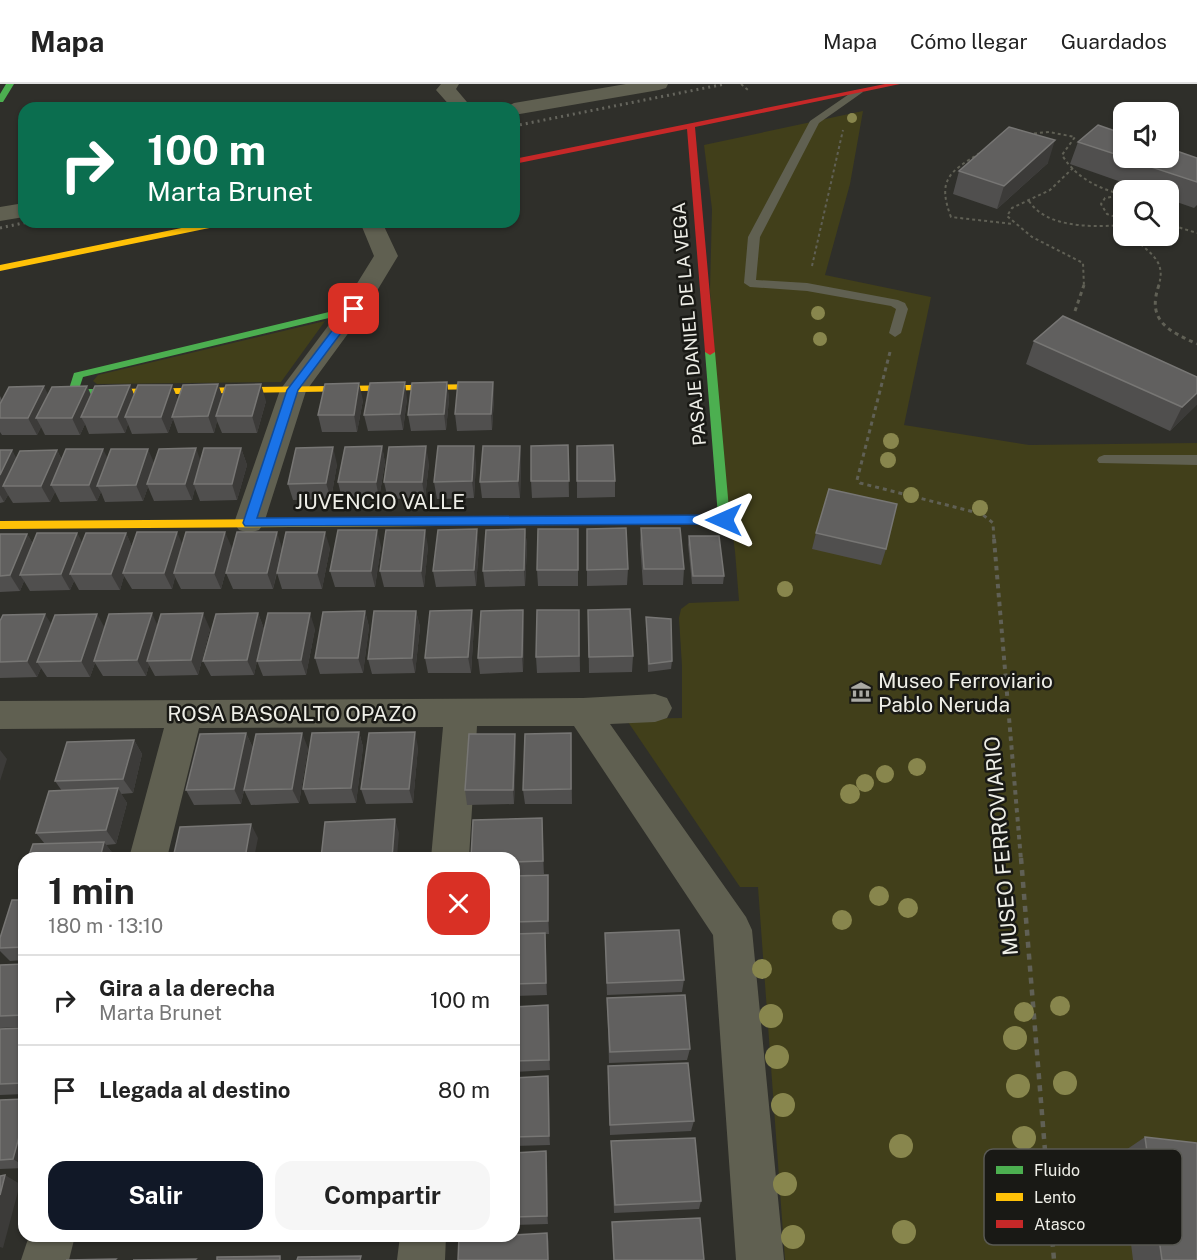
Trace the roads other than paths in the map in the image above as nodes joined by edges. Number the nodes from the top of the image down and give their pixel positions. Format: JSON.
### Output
{"nodes":[{"id":1,"x":10,"y":84,"type":"edge"},
{"id":2,"x":450,"y":84,"type":"edge"},
{"id":3,"x":659,"y":84,"type":"edge"},
{"id":4,"x":896,"y":84,"type":"edge"},
{"id":5,"x":858,"y":92,"type":"junction"},
{"id":6,"x":0,"y":100,"type":"edge"},
{"id":7,"x":457,"y":102,"type":"edge"},
{"id":8,"x":520,"y":108,"type":"edge"},
{"id":9,"x":691,"y":126,"type":"junction"},
{"id":10,"x":520,"y":161,"type":"edge"},
{"id":11,"x":18,"y":211,"type":"edge"},
{"id":12,"x":0,"y":214,"type":"edge"},
{"id":13,"x":195,"y":228,"type":"edge"},
{"id":14,"x":374,"y":228,"type":"edge"},
{"id":15,"x":0,"y":268,"type":"edge"},
{"id":16,"x":354,"y":309,"type":"junction"},
{"id":17,"x":895,"y":333,"type":"road end"},
{"id":18,"x":483,"y":387,"type":"edge"},
{"id":19,"x":293,"y":390,"type":"junction"},
{"id":20,"x":1104,"y":460,"type":"dead end"},
{"id":21,"x":1197,"y":460,"type":"edge"},
{"id":22,"x":724,"y":520,"type":"joint"},
{"id":23,"x":249,"y":523,"type":"junction"},
{"id":24,"x":0,"y":525,"type":"edge"},
{"id":25,"x":655,"y":708,"type":"dead end"},
{"id":26,"x":461,"y":712,"type":"junction"},
{"id":27,"x":583,"y":712,"type":"junction"},
{"id":28,"x":185,"y":714,"type":"junction"},
{"id":29,"x":0,"y":715,"type":"edge"},
{"id":30,"x":150,"y":852,"type":"edge"},
{"id":31,"x":450,"y":852,"type":"edge"},
{"id":32,"x":50,"y":1242,"type":"edge"},
{"id":33,"x":422,"y":1242,"type":"edge"},
{"id":34,"x":45,"y":1260,"type":"edge"},
{"id":35,"x":421,"y":1260,"type":"edge"},
{"id":36,"x":760,"y":1260,"type":"edge"}],
"edges":[{"from":1,"to":6,"type":"street"},
{"from":2,"to":7,"type":"street"},
{"from":3,"to":8,"type":"street"},
{"from":4,"to":5,"type":"street"},
{"from":5,"to":9,"type":"street"},
{"from":5,"to":17,"type":"lane"},
{"from":9,"to":10,"type":"street"},
{"from":9,"to":22,"type":"street","name":"PASAJE DANIEL DE LA VEGA"},
{"from":11,"to":12,"type":"street"},
{"from":13,"to":15,"type":"street"},
{"from":14,"to":16,"type":"street"},
{"from":16,"to":19,"type":"street"},
{"from":16,"to":19,"type":"street"},
{"from":18,"to":19,"type":"street"},
{"from":19,"to":23,"type":"street"},
{"from":20,"to":21,"type":"lane"},
{"from":22,"to":23,"type":"street","name":"JUVENCIO VALLE"},
{"from":23,"to":24,"type":"street","name":"JUVENCIO VALLE"},
{"from":25,"to":27,"type":"street","name":"ROSA BASOALTO OPAZO"},
{"from":26,"to":27,"type":"street","name":"ROSA BASOALTO OPAZO"},
{"from":26,"to":28,"type":"street","name":"ROSA BASOALTO OPAZO"},
{"from":26,"to":31,"type":"street"},
{"from":27,"to":36,"type":"street"},
{"from":28,"to":29,"type":"street","name":"ROSA BASOALTO OPAZO"},
{"from":28,"to":30,"type":"street"},
{"from":32,"to":34,"type":"street"},
{"from":33,"to":35,"type":"street"}]}
